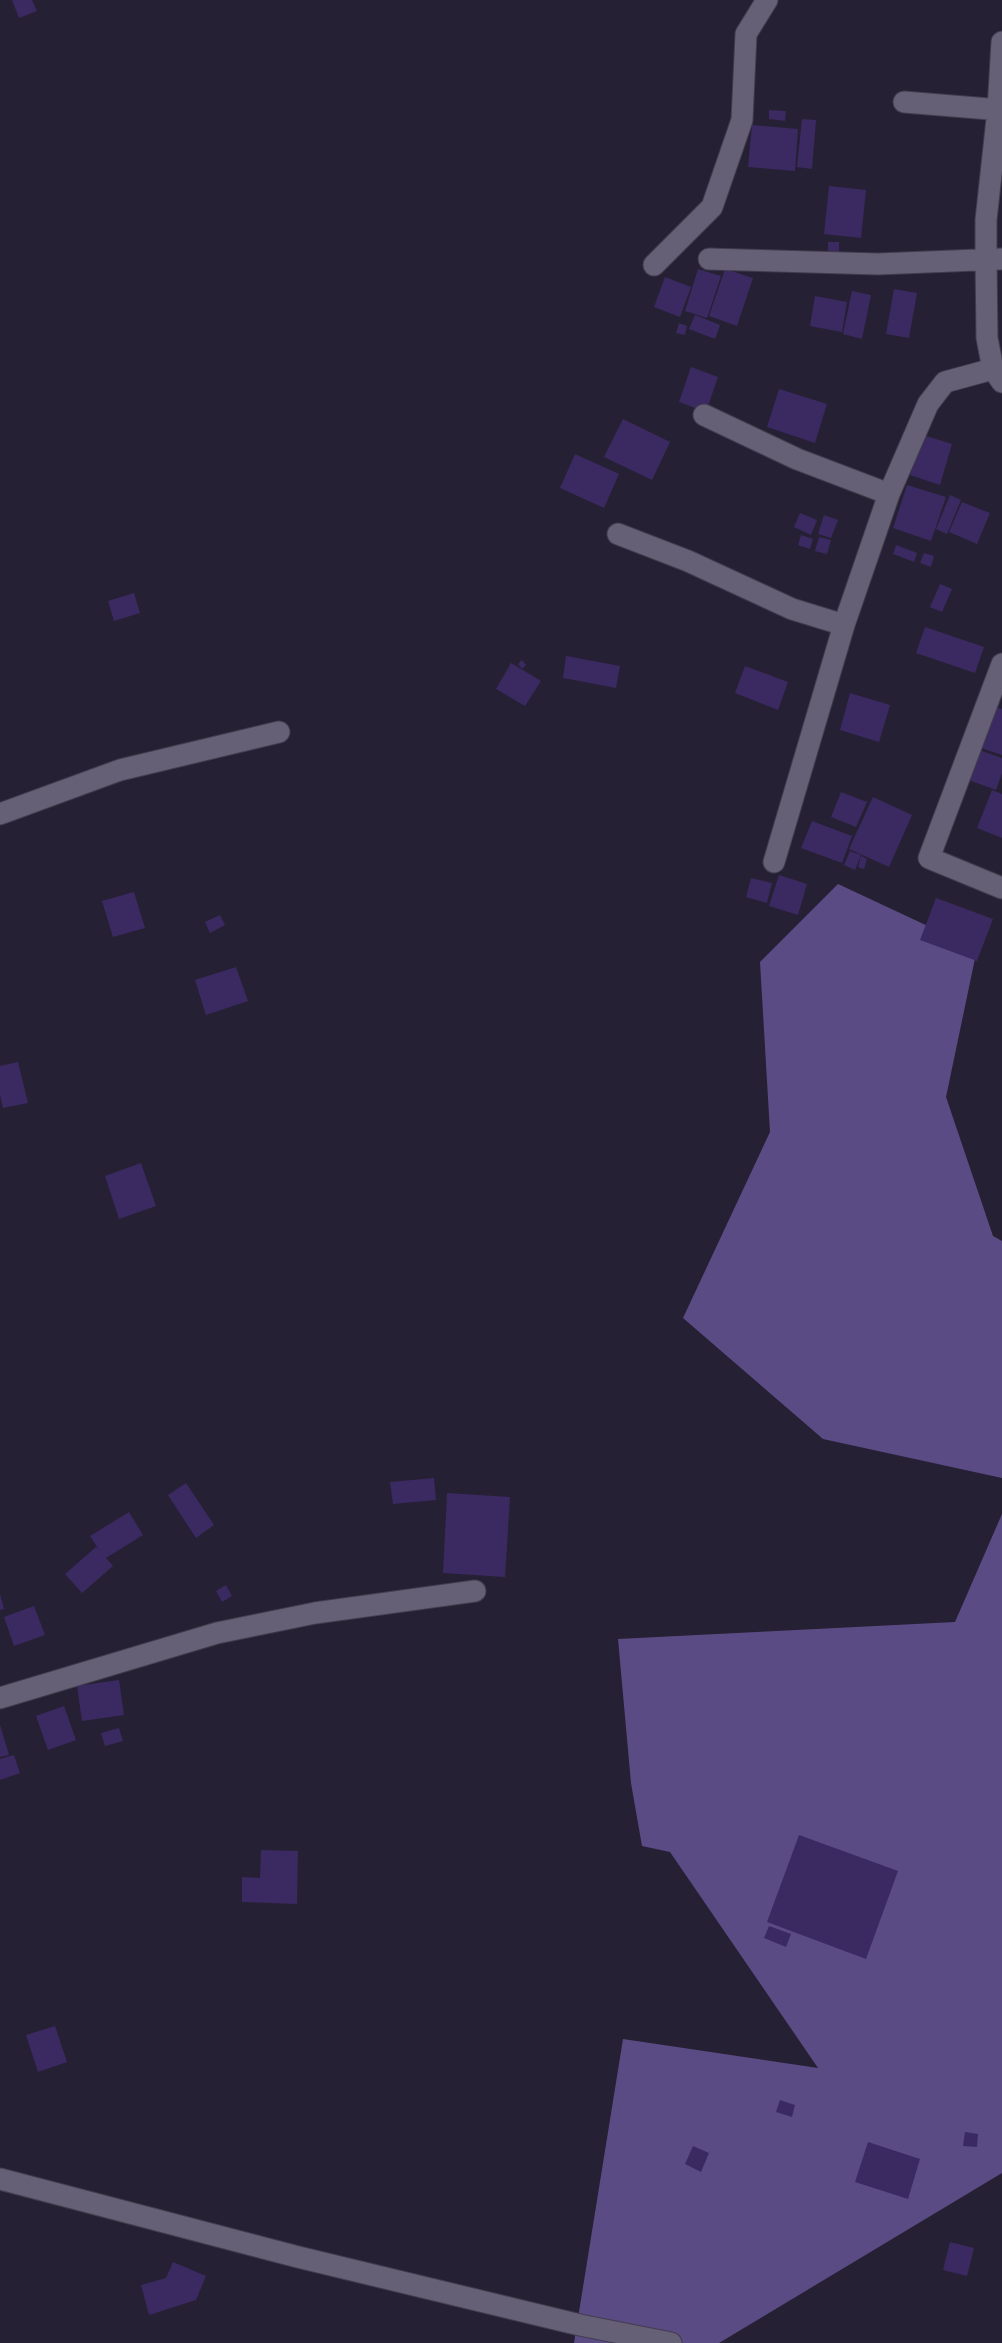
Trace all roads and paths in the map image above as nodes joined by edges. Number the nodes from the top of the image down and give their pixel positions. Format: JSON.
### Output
{"nodes":[{"id":1,"x":767,"y":0,"type":"edge"},
{"id":2,"x":1002,"y":42,"type":"edge"},
{"id":3,"x":904,"y":102,"type":"dead end"},
{"id":4,"x":1000,"y":110,"type":"edge"},
{"id":5,"x":709,"y":258,"type":"dead end"},
{"id":6,"x":994,"y":259,"type":"edge"},
{"id":7,"x":654,"y":265,"type":"dead end"},
{"id":8,"x":997,"y":376,"type":"edge"},
{"id":9,"x":704,"y":415,"type":"dead end"},
{"id":10,"x":889,"y":494,"type":"junction"},
{"id":11,"x":618,"y":534,"type":"dead end"},
{"id":12,"x":844,"y":625,"type":"junction"},
{"id":13,"x":1001,"y":673,"type":"edge"},
{"id":14,"x":279,"y":732,"type":"dead end"},
{"id":15,"x":0,"y":814,"type":"edge"},
{"id":16,"x":774,"y":862,"type":"dead end"},
{"id":17,"x":1002,"y":888,"type":"edge"},
{"id":18,"x":475,"y":1591,"type":"dead end"},
{"id":19,"x":0,"y":1698,"type":"edge"},
{"id":20,"x":0,"y":2179,"type":"edge"},
{"id":21,"x":670,"y":2343,"type":"edge"}],
"edges":[{"from":1,"to":7,"type":"street"},
{"from":2,"to":4,"type":"street"},
{"from":3,"to":4,"type":"street"},
{"from":4,"to":6,"type":"street"},
{"from":5,"to":6,"type":"street"},
{"from":6,"to":8,"type":"street"},
{"from":8,"to":10,"type":"street"},
{"from":9,"to":10,"type":"street"},
{"from":10,"to":12,"type":"street"},
{"from":11,"to":12,"type":"street"},
{"from":12,"to":16,"type":"street"},
{"from":13,"to":17,"type":"street"},
{"from":14,"to":15,"type":"street"},
{"from":18,"to":19,"type":"street"},
{"from":20,"to":21,"type":"street"}]}
